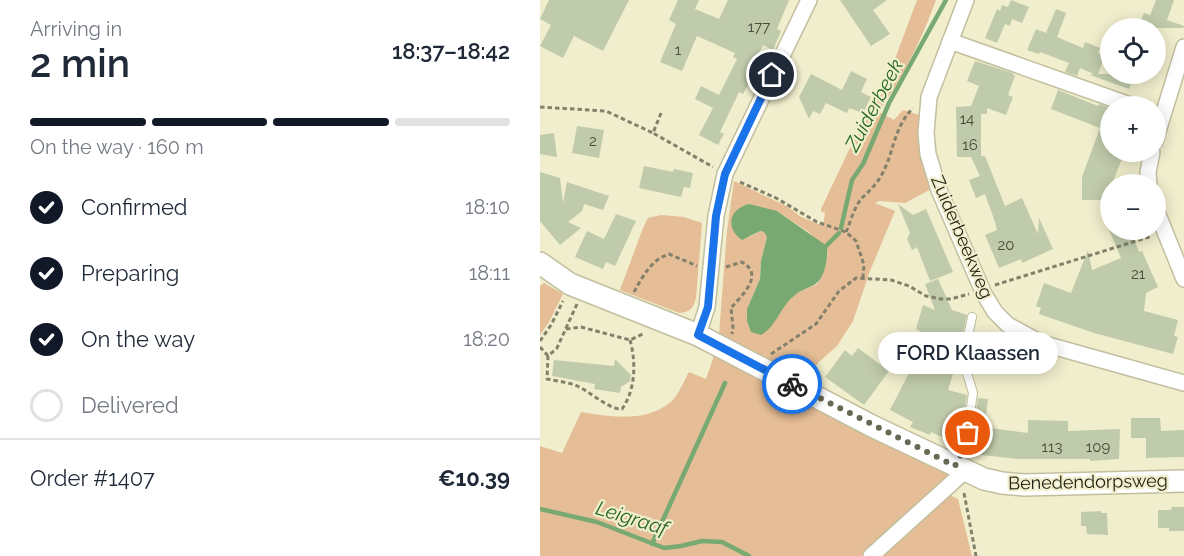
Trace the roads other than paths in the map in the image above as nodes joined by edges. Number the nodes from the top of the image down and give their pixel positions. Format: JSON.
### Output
{"nodes":[{"id":1,"x":809,"y":0,"type":"edge"},
{"id":2,"x":966,"y":0,"type":"edge"},
{"id":3,"x":950,"y":41,"type":"junction"},
{"id":4,"x":1184,"y":47,"type":"edge"},
{"id":5,"x":1105,"y":96,"type":"edge"},
{"id":6,"x":1166,"y":105,"type":"edge"},
{"id":7,"x":1166,"y":237,"type":"edge"},
{"id":8,"x":540,"y":263,"type":"edge"},
{"id":9,"x":1184,"y":279,"type":"edge"},
{"id":10,"x":972,"y":317,"type":"dead end"},
{"id":11,"x":698,"y":335,"type":"junction"},
{"id":12,"x":1184,"y":382,"type":"edge"},
{"id":13,"x":960,"y":469,"type":"junction"},
{"id":14,"x":1184,"y":481,"type":"edge"},
{"id":15,"x":871,"y":556,"type":"edge"}],
"edges":[{"from":1,"to":11,"type":"street"},
{"from":2,"to":3,"type":"street","name":"Zuiderbeekweg"},
{"from":3,"to":5,"type":"street"},
{"from":3,"to":12,"type":"street","name":"Zuiderbeekweg"},
{"from":4,"to":6,"type":"street"},
{"from":7,"to":9,"type":"street"},
{"from":8,"to":11,"type":"street","name":"Benedendorpsweg"},
{"from":10,"to":13,"type":"lane"},
{"from":11,"to":13,"type":"street","name":"Benedendorpsweg"},
{"from":13,"to":14,"type":"street","name":"Benedendorpsweg"},
{"from":13,"to":15,"type":"street"}]}
